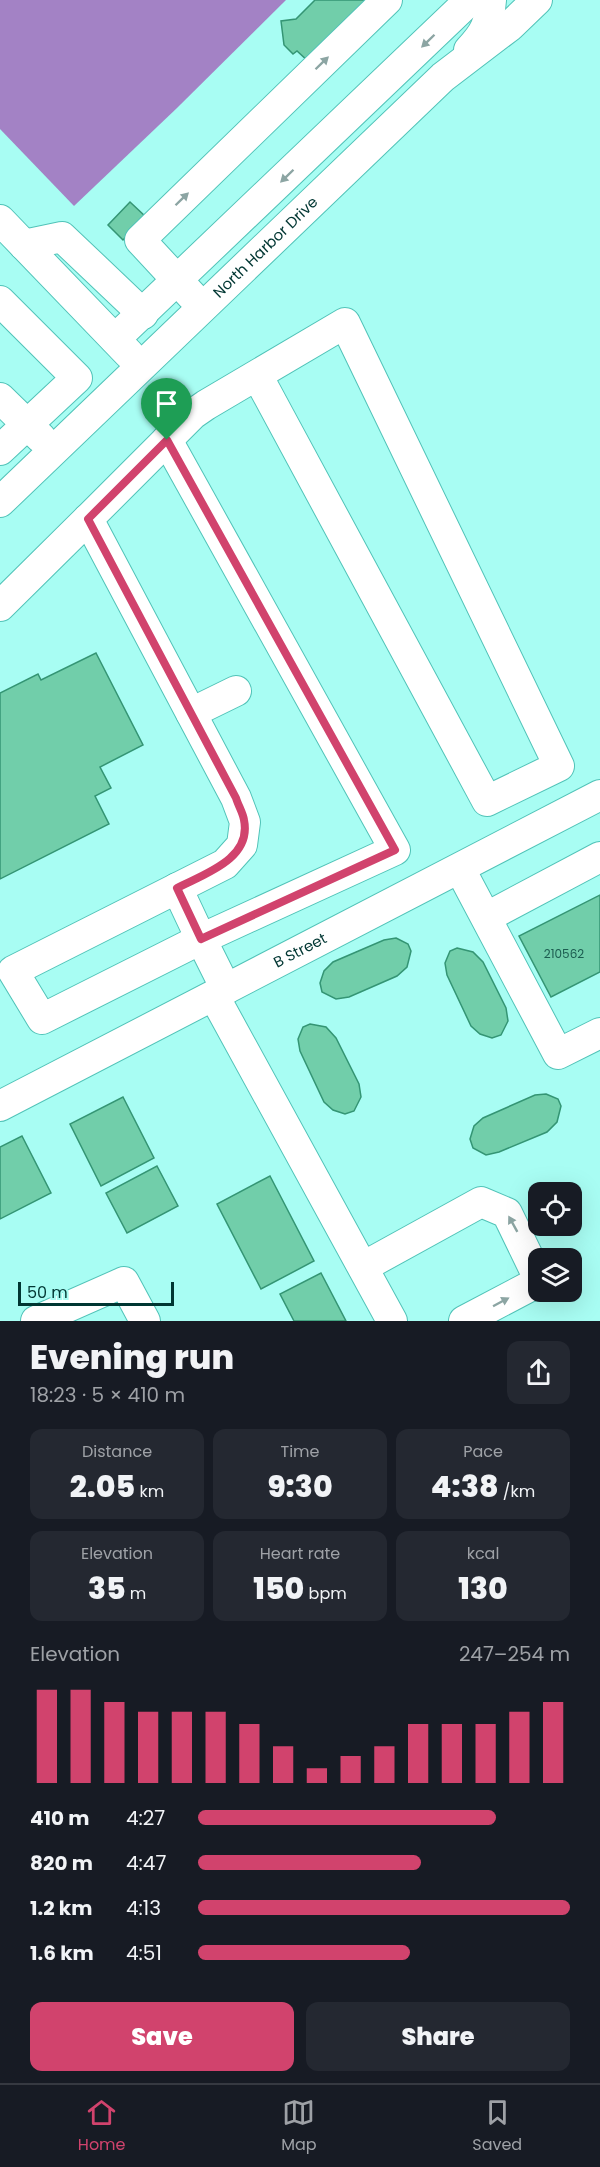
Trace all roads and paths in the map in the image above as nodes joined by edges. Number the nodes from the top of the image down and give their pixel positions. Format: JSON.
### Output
{"nodes":[{"id":1,"x":387,"y":0,"type":"edge"},
{"id":2,"x":470,"y":0,"type":"edge"},
{"id":3,"x":491,"y":0,"type":"edge"},
{"id":4,"x":537,"y":0,"type":"edge"},
{"id":5,"x":443,"y":77,"type":"junction"},
{"id":6,"x":0,"y":220,"type":"edge"},
{"id":7,"x":24,"y":245,"type":"junction"},
{"id":8,"x":178,"y":281,"type":"junction"},
{"id":9,"x":0,"y":302,"type":"edge"},
{"id":10,"x":203,"y":308,"type":"junction"},
{"id":11,"x":142,"y":314,"type":"junction"},
{"id":12,"x":115,"y":339,"type":"junction"},
{"id":13,"x":141,"y":367,"type":"junction"},
{"id":14,"x":257,"y":375,"type":"junction"},
{"id":15,"x":0,"y":398,"type":"edge"},
{"id":16,"x":27,"y":424,"type":"junction"},
{"id":17,"x":167,"y":440,"type":"junction"},
{"id":18,"x":0,"y":450,"type":"edge"},
{"id":19,"x":53,"y":451,"type":"junction"},
{"id":20,"x":0,"y":502,"type":"edge"},
{"id":21,"x":88,"y":519,"type":"junction"},
{"id":22,"x":0,"y":606,"type":"edge"},
{"id":23,"x":236,"y":691,"type":"dead end"},
{"id":24,"x":191,"y":713,"type":"junction"},
{"id":25,"x":524,"y":782,"type":"junction"},
{"id":26,"x":600,"y":795,"type":"edge"},
{"id":27,"x":546,"y":824,"type":"junction"},
{"id":28,"x":600,"y":857,"type":"edge"},
{"id":29,"x":460,"y":869,"type":"junction"},
{"id":30,"x":177,"y":888,"type":"junction"},
{"id":31,"x":487,"y":917,"type":"junction"},
{"id":32,"x":201,"y":939,"type":"junction"},
{"id":33,"x":220,"y":992,"type":"junction"},
{"id":34,"x":600,"y":1033,"type":"edge"},
{"id":35,"x":0,"y":1106,"type":"edge"},
{"id":36,"x":528,"y":1256,"type":"edge"},
{"id":37,"x":363,"y":1267,"type":"junction"},
{"id":38,"x":528,"y":1287,"type":"edge"},
{"id":39,"x":36,"y":1321,"type":"edge"},
{"id":40,"x":145,"y":1321,"type":"edge"},
{"id":41,"x":392,"y":1321,"type":"edge"},
{"id":42,"x":464,"y":1321,"type":"edge"}],
"edges":[{"from":8,"to":1,"type":"street","one_way":true},
{"from":2,"to":8,"type":"street","one_way":true},
{"from":3,"to":5,"type":"street"},
{"from":4,"to":5,"type":"street","name":"North Harbor Drive"},
{"from":5,"to":10,"type":"street","name":"North Harbor Drive"},
{"from":6,"to":7,"type":"street"},
{"from":7,"to":11,"type":"street"},
{"from":7,"to":12,"type":"street"},
{"from":8,"to":10,"type":"street"},
{"from":8,"to":11,"type":"street"},
{"from":9,"to":16,"type":"street"},
{"from":10,"to":13,"type":"street","name":"North Harbor Drive"},
{"from":11,"to":12,"type":"street"},
{"from":12,"to":13,"type":"street"},
{"from":13,"to":19,"type":"street","name":"North Harbor Drive"},
{"from":14,"to":17,"type":"street"},
{"from":14,"to":25,"type":"street"},
{"from":14,"to":25,"type":"street"},
{"from":15,"to":16,"type":"street"},
{"from":16,"to":18,"type":"street"},
{"from":16,"to":19,"type":"street"},
{"from":17,"to":21,"type":"street"},
{"from":17,"to":32,"type":"street"},
{"from":19,"to":20,"type":"street","name":"North Harbor Drive"},
{"from":21,"to":22,"type":"street"},
{"from":21,"to":24,"type":"street"},
{"from":23,"to":24,"type":"street"},
{"from":24,"to":30,"type":"street"},
{"from":25,"to":27,"type":"street"},
{"from":26,"to":27,"type":"street","name":"B Street"},
{"from":27,"to":29,"type":"street","name":"B Street"},
{"from":28,"to":31,"type":"street"},
{"from":29,"to":31,"type":"street"},
{"from":29,"to":33,"type":"street","name":"B Street"},
{"from":30,"to":32,"type":"street"},
{"from":30,"to":32,"type":"street"},
{"from":31,"to":34,"type":"street"},
{"from":32,"to":33,"type":"street"},
{"from":33,"to":35,"type":"street","name":"B Street"},
{"from":33,"to":37,"type":"street"},
{"from":36,"to":37,"type":"street","one_way":true},
{"from":37,"to":41,"type":"street"},
{"from":42,"to":38,"type":"street","one_way":true},
{"from":39,"to":40,"type":"street"}]}
